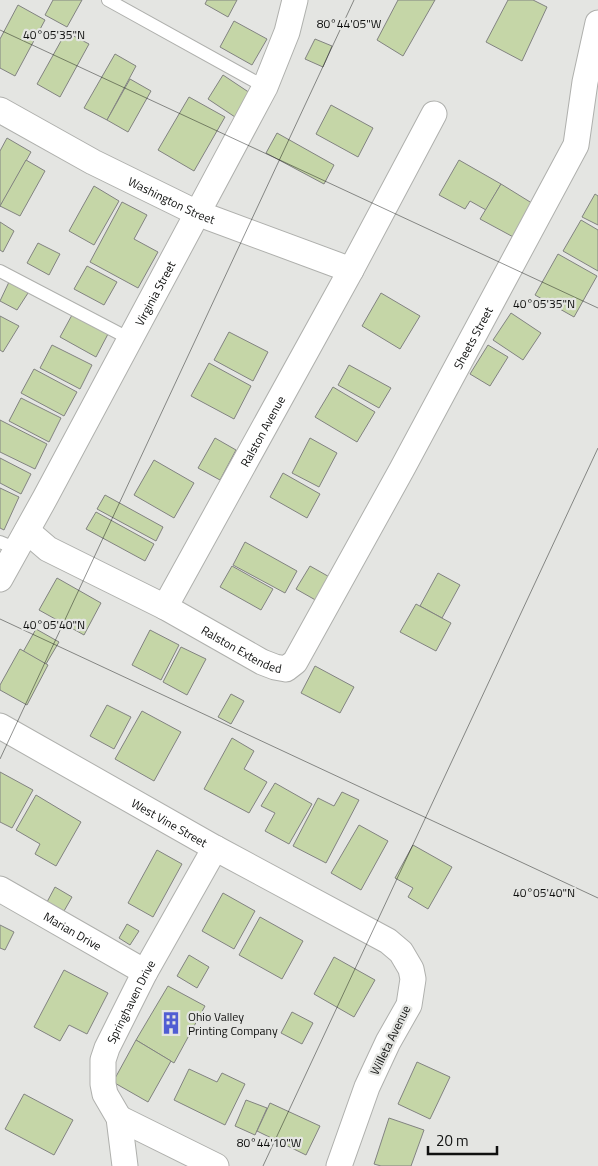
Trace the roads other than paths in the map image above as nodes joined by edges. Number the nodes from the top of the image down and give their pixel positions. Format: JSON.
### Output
{"nodes":[{"id":1,"x":108,"y":0,"type":"edge"},
{"id":2,"x":295,"y":0,"type":"edge"},
{"id":3,"x":598,"y":23,"type":"edge"},
{"id":4,"x":266,"y":86,"type":"junction"},
{"id":5,"x":0,"y":110,"type":"edge"},
{"id":6,"x":434,"y":114,"type":"dead end"},
{"id":7,"x":197,"y":213,"type":"junction"},
{"id":8,"x":351,"y":270,"type":"junction"},
{"id":9,"x":0,"y":272,"type":"edge"},
{"id":10,"x":130,"y":339,"type":"junction"},
{"id":11,"x":14,"y":540,"type":"edge"},
{"id":12,"x":0,"y":579,"type":"edge"},
{"id":13,"x":165,"y":607,"type":"junction"},
{"id":14,"x":308,"y":637,"type":"joint"},
{"id":15,"x":0,"y":726,"type":"edge"},
{"id":16,"x":215,"y":848,"type":"junction"},
{"id":17,"x":0,"y":889,"type":"edge"},
{"id":18,"x":341,"y":916,"type":"joint"},
{"id":19,"x":145,"y":972,"type":"junction"},
{"id":20,"x":119,"y":1118,"type":"junction"},
{"id":21,"x":125,"y":1166,"type":"edge"},
{"id":22,"x":216,"y":1166,"type":"edge"},
{"id":23,"x":339,"y":1166,"type":"edge"}],
"edges":[{"from":1,"to":4,"type":"lane"},
{"from":2,"to":4,"type":"street","name":"Virginia Street"},
{"from":3,"to":14,"type":"street","name":"Sheets Street"},
{"from":4,"to":7,"type":"street","name":"Virginia Street"},
{"from":5,"to":7,"type":"street","name":"Washington Street"},
{"from":6,"to":8,"type":"street","name":"Ralston Avenue"},
{"from":7,"to":8,"type":"street","name":"Washington Street"},
{"from":7,"to":10,"type":"street","name":"Virginia Street"},
{"from":8,"to":13,"type":"street","name":"Ralston Avenue"},
{"from":9,"to":10,"type":"lane"},
{"from":10,"to":11,"type":"street","name":"Virginia Street"},
{"from":11,"to":12,"type":"street","name":"Virginia Street"},
{"from":11,"to":13,"type":"street"},
{"from":13,"to":14,"type":"street","name":"Ralston Extended"},
{"from":15,"to":16,"type":"street","name":"West Vine Street"},
{"from":16,"to":18,"type":"street","name":"West Vine Street"},
{"from":16,"to":19,"type":"street","name":"Springhaven Drive"},
{"from":17,"to":19,"type":"street","name":"Marian Drive"},
{"from":18,"to":23,"type":"street","name":"Willeta Avenue"},
{"from":19,"to":20,"type":"street","name":"Springhaven Drive"},
{"from":20,"to":21,"type":"street","name":"Springhaven Drive"},
{"from":20,"to":22,"type":"street"}]}
